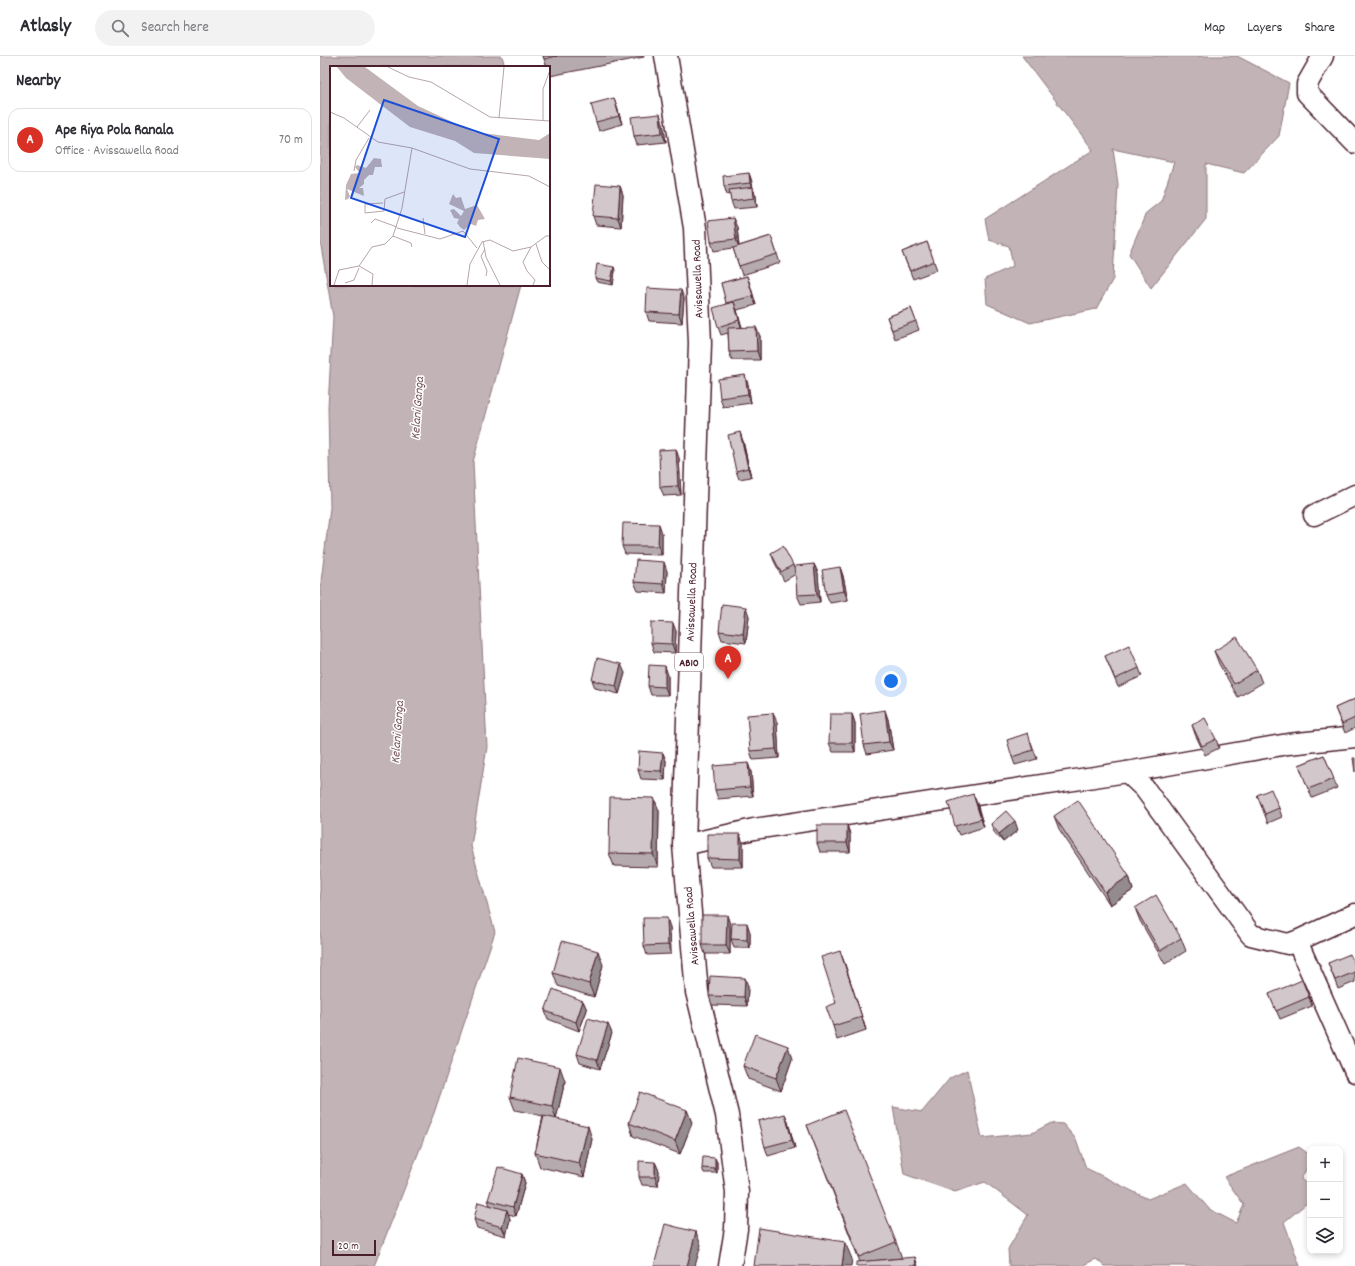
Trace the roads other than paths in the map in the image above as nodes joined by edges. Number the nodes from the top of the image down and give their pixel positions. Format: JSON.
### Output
{"nodes":[{"id":1,"x":666,"y":56,"type":"edge"},
{"id":2,"x":1323,"y":56,"type":"edge"},
{"id":3,"x":1355,"y":143,"type":"edge"},
{"id":4,"x":1355,"y":495,"type":"edge"},
{"id":5,"x":1314,"y":515,"type":"dead end"},
{"id":6,"x":1355,"y":737,"type":"edge"},
{"id":7,"x":1127,"y":772,"type":"junction"},
{"id":8,"x":684,"y":845,"type":"junction"},
{"id":9,"x":1355,"y":914,"type":"edge"},
{"id":10,"x":1297,"y":941,"type":"junction"},
{"id":11,"x":1355,"y":1072,"type":"edge"},
{"id":12,"x":730,"y":1266,"type":"edge"}],
"edges":[{"from":1,"to":8,"type":"main road","name":"Avissawella Road","number":"AB10"},
{"from":2,"to":3,"type":"street"},
{"from":4,"to":5,"type":"street"},
{"from":6,"to":7,"type":"street"},
{"from":7,"to":8,"type":"street"},
{"from":7,"to":10,"type":"street"},
{"from":8,"to":12,"type":"main road","name":"Avissawella Road","number":"AB10"},
{"from":9,"to":10,"type":"street"},
{"from":10,"to":11,"type":"street"}]}
